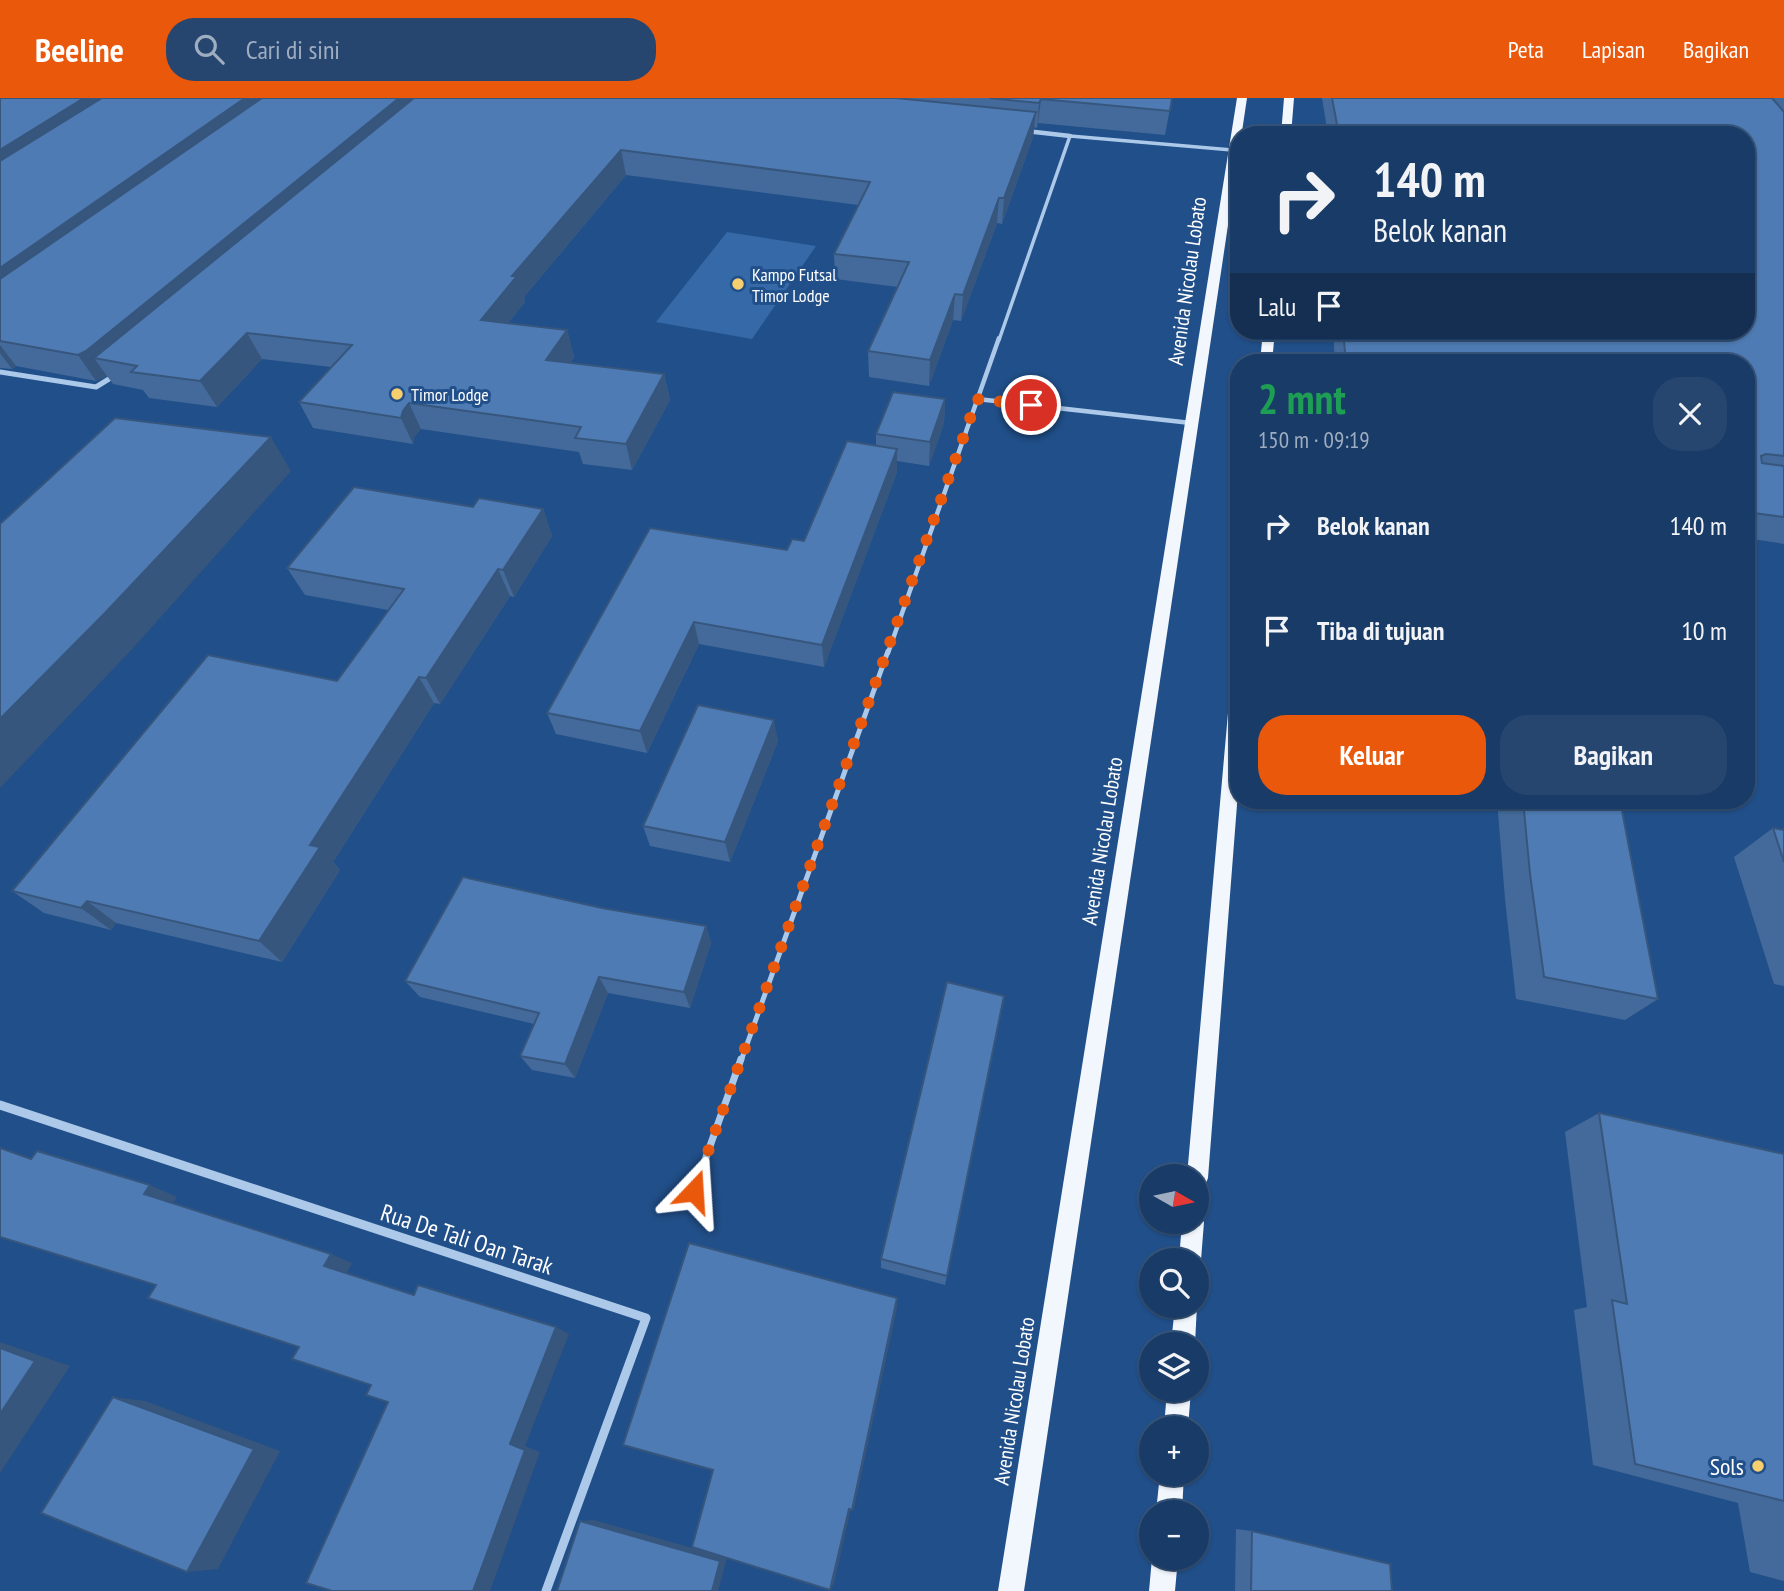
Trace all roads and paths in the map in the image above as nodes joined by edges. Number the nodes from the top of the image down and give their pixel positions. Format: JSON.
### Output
{"nodes":[{"id":1,"x":1242,"y":98,"type":"edge"},
{"id":2,"x":1289,"y":98,"type":"edge"},
{"id":3,"x":1237,"y":126,"type":"edge"},
{"id":4,"x":1287,"y":126,"type":"edge"},
{"id":5,"x":1016,"y":130,"type":"edge"},
{"id":6,"x":1070,"y":136,"type":"junction"},
{"id":7,"x":1230,"y":150,"type":"edge"},
{"id":8,"x":1230,"y":164,"type":"edge"},
{"id":9,"x":0,"y":373,"type":"edge"},
{"id":10,"x":118,"y":374,"type":"edge"},
{"id":11,"x":977,"y":399,"type":"junction"},
{"id":12,"x":1194,"y":424,"type":"junction"},
{"id":13,"x":1230,"y":786,"type":"edge"},
{"id":14,"x":0,"y":1105,"type":"edge"},
{"id":15,"x":1198,"y":1164,"type":"edge"},
{"id":16,"x":694,"y":1191,"type":"dead end"},
{"id":17,"x":1164,"y":1570,"type":"edge"},
{"id":18,"x":546,"y":1591,"type":"edge"},
{"id":19,"x":1011,"y":1591,"type":"edge"},
{"id":20,"x":1162,"y":1591,"type":"edge"}],
"edges":[{"from":1,"to":3,"type":"main road","name":"Avenida Nicolau Lobato"},
{"from":2,"to":4,"type":"main road"},
{"from":5,"to":6,"type":"street"},
{"from":6,"to":7,"type":"lane"},
{"from":6,"to":11,"type":"lane"},
{"from":8,"to":12,"type":"main road","name":"Avenida Nicolau Lobato"},
{"from":9,"to":10,"type":"street"},
{"from":11,"to":12,"type":"lane"},
{"from":11,"to":16,"type":"lane"},
{"from":12,"to":19,"type":"main road","name":"Avenida Nicolau Lobato"},
{"from":13,"to":15,"type":"main road"},
{"from":14,"to":18,"type":"street","name":"Rua De Tali Oan Tarak"},
{"from":17,"to":20,"type":"main road"}]}
